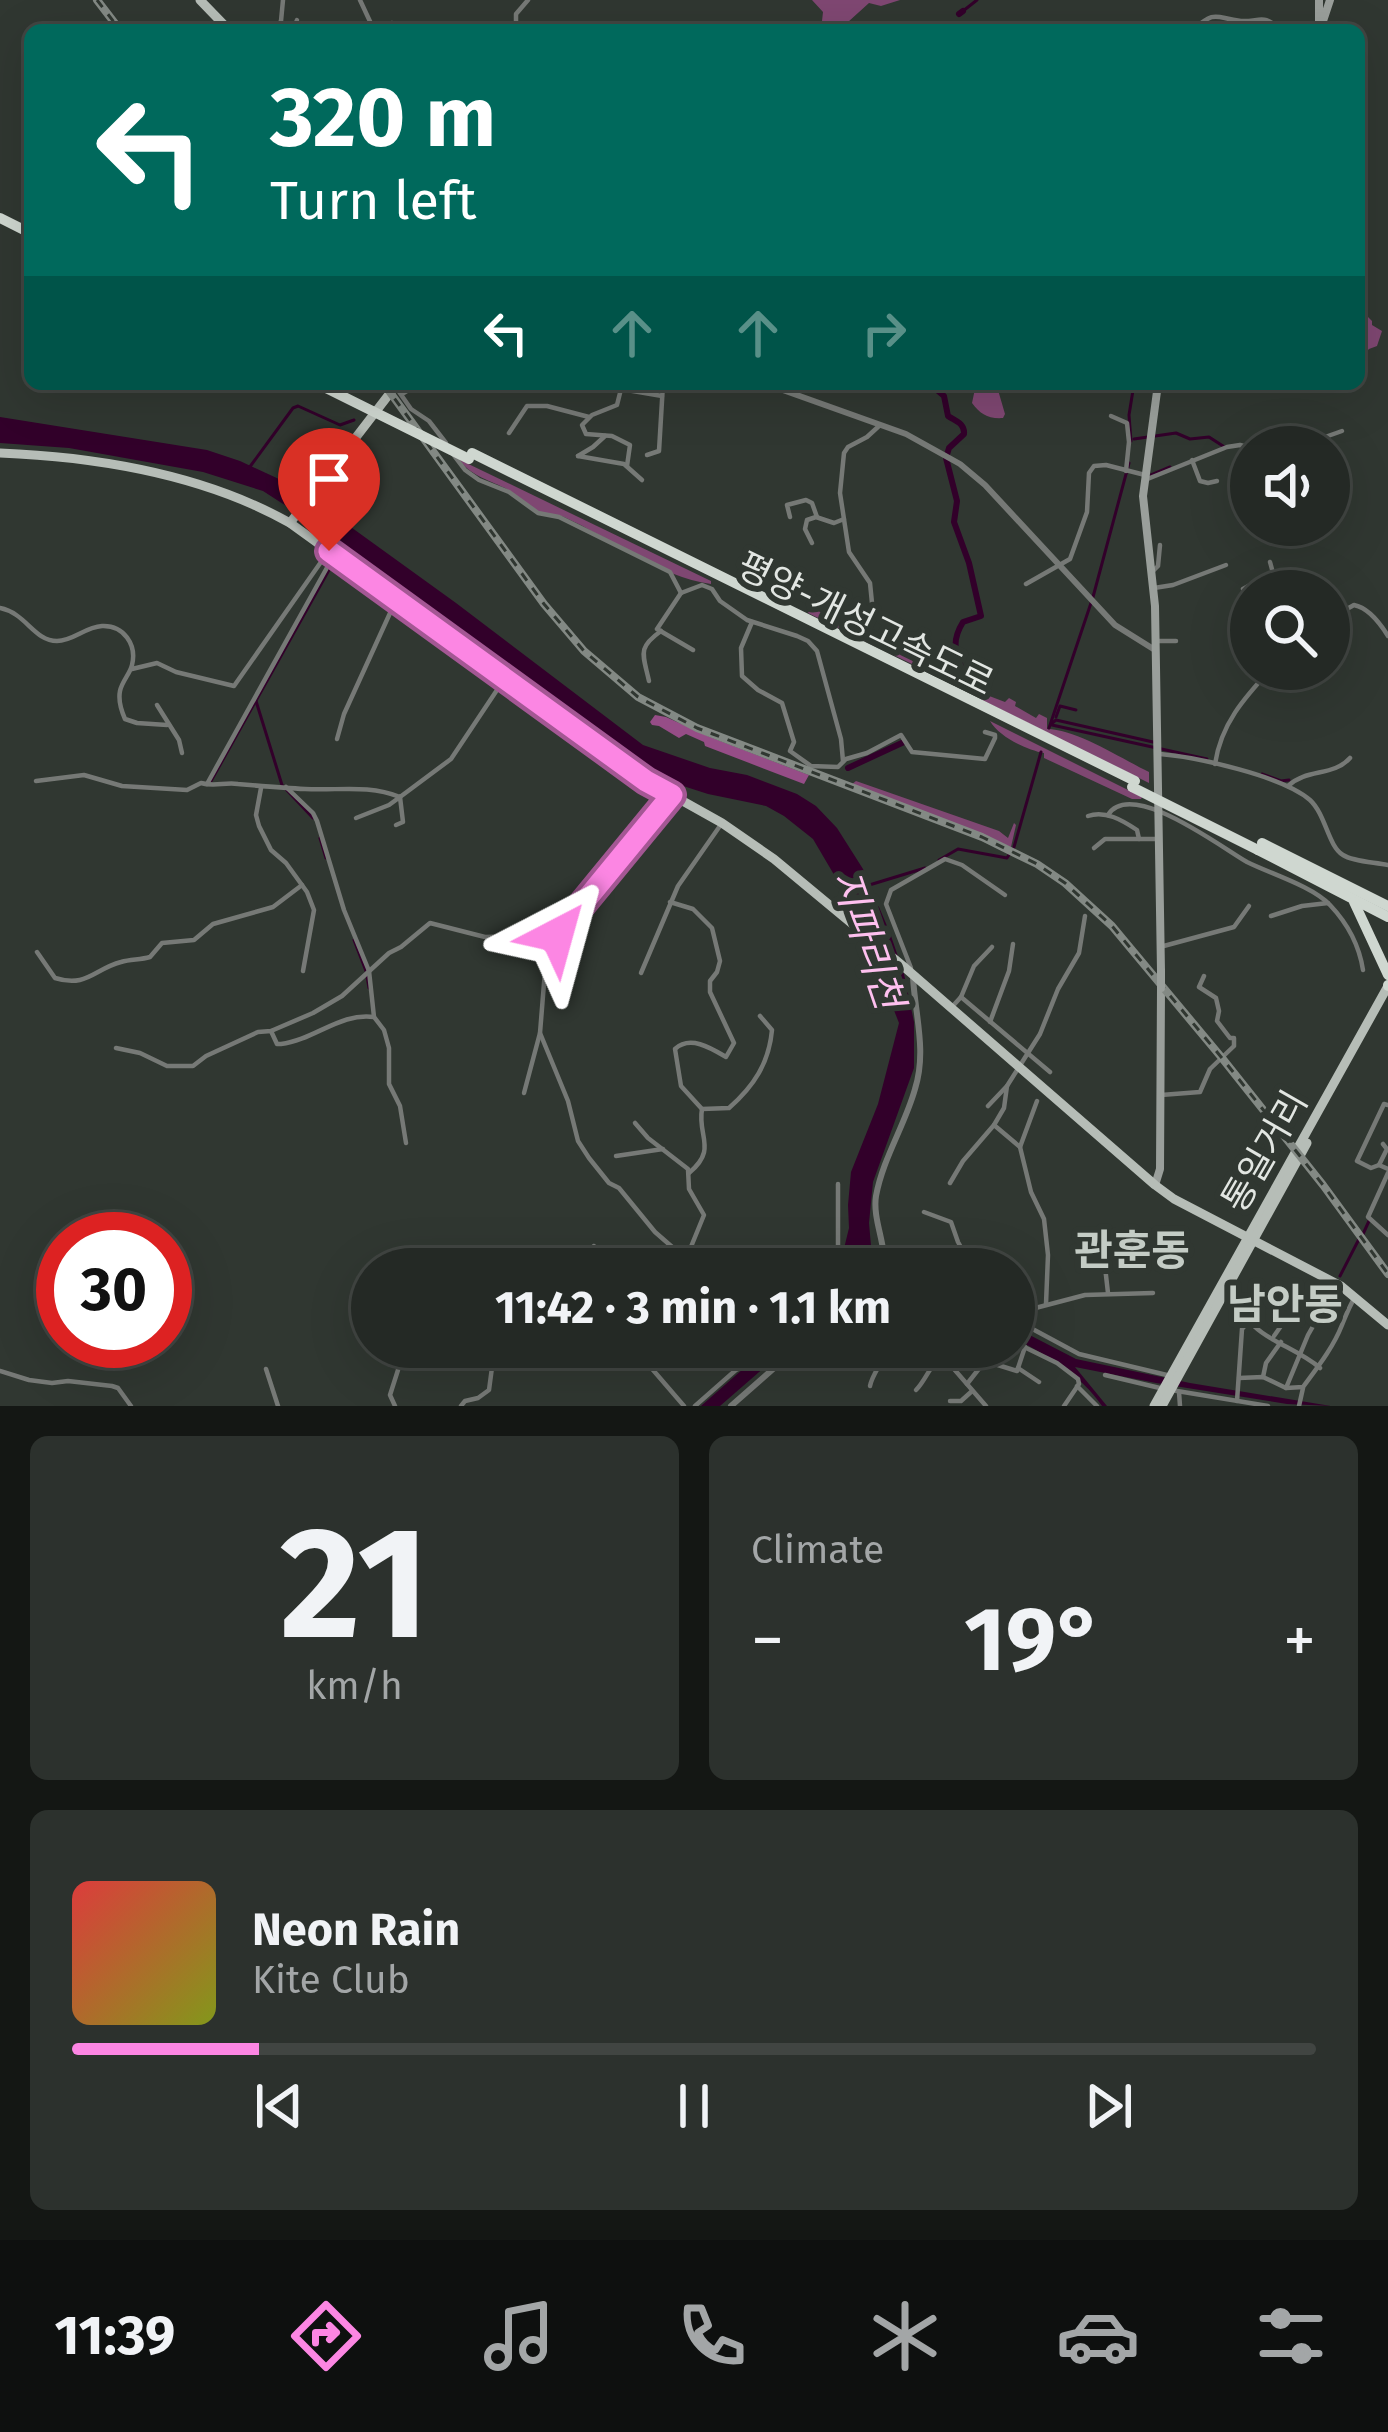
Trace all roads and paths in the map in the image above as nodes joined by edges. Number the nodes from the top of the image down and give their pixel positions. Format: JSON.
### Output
{"nodes":[{"id":1,"x":200,"y":0,"type":"edge"},
{"id":2,"x":528,"y":0,"type":"edge"},
{"id":3,"x":519,"y":3,"type":"edge"},
{"id":4,"x":298,"y":20,"type":"dead end"},
{"id":5,"x":223,"y":24,"type":"edge"},
{"id":6,"x":296,"y":24,"type":"edge"},
{"id":7,"x":1199,"y":24,"type":"edge"},
{"id":8,"x":1274,"y":24,"type":"edge"},
{"id":9,"x":330,"y":390,"type":"edge"},
{"id":10,"x":345,"y":390,"type":"edge"},
{"id":11,"x":396,"y":390,"type":"edge"},
{"id":12,"x":399,"y":390,"type":"edge"},
{"id":13,"x":621,"y":390,"type":"edge"},
{"id":14,"x":631,"y":390,"type":"edge"},
{"id":15,"x":662,"y":390,"type":"edge"},
{"id":16,"x":782,"y":390,"type":"edge"},
{"id":17,"x":1155,"y":390,"type":"edge"},
{"id":18,"x":662,"y":396,"type":"junction"},
{"id":19,"x":1112,"y":416,"type":"dead end"},
{"id":20,"x":590,"y":417,"type":"junction"},
{"id":21,"x":879,"y":426,"type":"junction"},
{"id":22,"x":509,"y":433,"type":"dead end"},
{"id":23,"x":605,"y":436,"type":"junction"},
{"id":24,"x":1149,"y":437,"type":"junction"},
{"id":25,"x":1130,"y":440,"type":"junction"},
{"id":26,"x":598,"y":443,"type":"junction"},
{"id":27,"x":1230,"y":447,"type":"edge"},
{"id":28,"x":0,"y":453,"type":"edge"},
{"id":29,"x":647,"y":455,"type":"dead end"},
{"id":30,"x":470,"y":456,"type":"junction"},
{"id":31,"x":598,"y":460,"type":"junction"},
{"id":32,"x":1192,"y":460,"type":"junction"},
{"id":33,"x":627,"y":466,"type":"junction"},
{"id":34,"x":1128,"y":472,"type":"junction"},
{"id":35,"x":1145,"y":476,"type":"junction"},
{"id":36,"x":642,"y":480,"type":"dead end"},
{"id":37,"x":1216,"y":481,"type":"dead end"},
{"id":38,"x":790,"y":517,"type":"dead end"},
{"id":39,"x":817,"y":517,"type":"junction"},
{"id":40,"x":292,"y":519,"type":"junction"},
{"id":41,"x":844,"y":519,"type":"junction"},
{"id":42,"x":812,"y":544,"type":"dead end"},
{"id":43,"x":1160,"y":545,"type":"dead end"},
{"id":44,"x":332,"y":553,"type":"junction"},
{"id":45,"x":1270,"y":562,"type":"dead end"},
{"id":46,"x":1226,"y":565,"type":"dead end"},
{"id":47,"x":1060,"y":566,"type":"junction"},
{"id":48,"x":1271,"y":570,"type":"edge"},
{"id":49,"x":1152,"y":572,"type":"junction"},
{"id":50,"x":1026,"y":584,"type":"dead end"},
{"id":51,"x":1154,"y":588,"type":"junction"},
{"id":52,"x":681,"y":593,"type":"junction"},
{"id":53,"x":396,"y":600,"type":"junction"},
{"id":54,"x":0,"y":608,"type":"edge"},
{"id":55,"x":1350,"y":608,"type":"edge"},
{"id":56,"x":873,"y":613,"type":"dead end"},
{"id":57,"x":752,"y":622,"type":"junction"},
{"id":58,"x":1387,"y":630,"type":"edge"},
{"id":59,"x":662,"y":631,"type":"junction"},
{"id":60,"x":1176,"y":641,"type":"dead end"},
{"id":61,"x":1155,"y":645,"type":"junction"},
{"id":62,"x":693,"y":650,"type":"dead end"},
{"id":63,"x":132,"y":669,"type":"junction"},
{"id":64,"x":505,"y":678,"type":"junction"},
{"id":65,"x":649,"y":681,"type":"dead end"},
{"id":66,"x":1253,"y":690,"type":"edge"},
{"id":67,"x":157,"y":706,"type":"dead end"},
{"id":68,"x":167,"y":725,"type":"junction"},
{"id":69,"x":986,"y":732,"type":"dead end"},
{"id":70,"x":337,"y":739,"type":"dead end"},
{"id":71,"x":1157,"y":750,"type":"junction"},
{"id":72,"x":182,"y":753,"type":"dead end"},
{"id":73,"x":1350,"y":758,"type":"dead end"},
{"id":74,"x":843,"y":761,"type":"junction"},
{"id":75,"x":1215,"y":762,"type":"junction"},
{"id":76,"x":36,"y":781,"type":"dead end"},
{"id":77,"x":207,"y":784,"type":"junction"},
{"id":78,"x":1288,"y":786,"type":"junction"},
{"id":79,"x":284,"y":787,"type":"junction"},
{"id":80,"x":260,"y":788,"type":"junction"},
{"id":81,"x":672,"y":795,"type":"junction"},
{"id":82,"x":400,"y":796,"type":"junction"},
{"id":83,"x":1157,"y":810,"type":"junction"},
{"id":84,"x":1108,"y":815,"type":"junction"},
{"id":85,"x":1088,"y":816,"type":"dead end"},
{"id":86,"x":356,"y":818,"type":"dead end"},
{"id":87,"x":722,"y":823,"type":"junction"},
{"id":88,"x":396,"y":825,"type":"dead end"},
{"id":89,"x":1139,"y":839,"type":"junction"},
{"id":90,"x":1157,"y":839,"type":"junction"},
{"id":91,"x":1260,"y":846,"type":"junction"},
{"id":92,"x":1094,"y":848,"type":"dead end"},
{"id":93,"x":1388,"y":865,"type":"edge"},
{"id":94,"x":302,"y":885,"type":"junction"},
{"id":95,"x":1005,"y":895,"type":"dead end"},
{"id":96,"x":1352,"y":899,"type":"junction"},
{"id":97,"x":670,"y":902,"type":"junction"},
{"id":98,"x":1328,"y":903,"type":"junction"},
{"id":99,"x":1388,"y":906,"type":"edge"},
{"id":100,"x":1249,"y":907,"type":"dead end"},
{"id":101,"x":1085,"y":916,"type":"dead end"},
{"id":102,"x":1271,"y":916,"type":"dead end"},
{"id":103,"x":1388,"y":916,"type":"edge"},
{"id":104,"x":557,"y":935,"type":"junction"},
{"id":105,"x":1013,"y":944,"type":"dead end"},
{"id":106,"x":992,"y":947,"type":"dead end"},
{"id":107,"x":1160,"y":947,"type":"junction"},
{"id":108,"x":37,"y":952,"type":"dead end"},
{"id":109,"x":1363,"y":970,"type":"dead end"},
{"id":110,"x":304,"y":971,"type":"dead end"},
{"id":111,"x":369,"y":971,"type":"junction"},
{"id":112,"x":641,"y":973,"type":"dead end"},
{"id":113,"x":913,"y":975,"type":"junction"},
{"id":114,"x":1388,"y":975,"type":"edge"},
{"id":115,"x":1204,"y":976,"type":"dead end"},
{"id":116,"x":1388,"y":986,"type":"edge"},
{"id":117,"x":961,"y":998,"type":"junction"},
{"id":118,"x":1388,"y":998,"type":"edge"},
{"id":119,"x":951,"y":1008,"type":"junction"},
{"id":120,"x":760,"y":1016,"type":"dead end"},
{"id":121,"x":374,"y":1017,"type":"junction"},
{"id":122,"x":991,"y":1022,"type":"junction"},
{"id":123,"x":271,"y":1030,"type":"junction"},
{"id":124,"x":540,"y":1033,"type":"junction"},
{"id":125,"x":116,"y":1048,"type":"dead end"},
{"id":126,"x":1029,"y":1054,"type":"junction"},
{"id":127,"x":1018,"y":1067,"type":"junction"},
{"id":128,"x":1050,"y":1072,"type":"dead end"},
{"id":129,"x":1007,"y":1086,"type":"junction"},
{"id":130,"x":524,"y":1093,"type":"dead end"},
{"id":131,"x":1161,"y":1095,"type":"junction"},
{"id":132,"x":1037,"y":1101,"type":"dead end"},
{"id":133,"x":1388,"y":1105,"type":"edge"},
{"id":134,"x":988,"y":1106,"type":"dead end"},
{"id":135,"x":702,"y":1109,"type":"junction"},
{"id":136,"x":635,"y":1123,"type":"dead end"},
{"id":137,"x":994,"y":1125,"type":"junction"},
{"id":138,"x":1088,"y":1129,"type":"junction"},
{"id":139,"x":1079,"y":1140,"type":"dead end"},
{"id":140,"x":406,"y":1143,"type":"dead end"},
{"id":141,"x":1383,"y":1144,"type":"dead end"},
{"id":142,"x":1019,"y":1148,"type":"junction"},
{"id":143,"x":663,"y":1149,"type":"junction"},
{"id":144,"x":616,"y":1156,"type":"dead end"},
{"id":145,"x":1379,"y":1166,"type":"junction"},
{"id":146,"x":1388,"y":1171,"type":"edge"},
{"id":147,"x":689,"y":1173,"type":"junction"},
{"id":148,"x":950,"y":1183,"type":"dead end"},
{"id":149,"x":838,"y":1184,"type":"dead end"},
{"id":150,"x":1155,"y":1186,"type":"junction"},
{"id":151,"x":924,"y":1212,"type":"dead end"},
{"id":152,"x":1388,"y":1235,"type":"edge"},
{"id":153,"x":1250,"y":1237,"type":"junction"},
{"id":154,"x":673,"y":1248,"type":"edge"},
{"id":155,"x":690,"y":1248,"type":"edge"},
{"id":156,"x":838,"y":1248,"type":"edge"},
{"id":157,"x":881,"y":1248,"type":"edge"},
{"id":158,"x":961,"y":1248,"type":"edge"},
{"id":159,"x":1104,"y":1258,"type":"dead end"},
{"id":160,"x":1337,"y":1284,"type":"junction"},
{"id":161,"x":1108,"y":1293,"type":"junction"},
{"id":162,"x":1153,"y":1293,"type":"dead end"},
{"id":163,"x":1271,"y":1295,"type":"dead end"},
{"id":164,"x":1355,"y":1298,"type":"junction"},
{"id":165,"x":1046,"y":1304,"type":"junction"},
{"id":166,"x":1035,"y":1307,"type":"edge"},
{"id":167,"x":1288,"y":1316,"type":"dead end"},
{"id":168,"x":1249,"y":1321,"type":"junction"},
{"id":169,"x":1388,"y":1325,"type":"edge"},
{"id":170,"x":1035,"y":1331,"type":"edge"},
{"id":171,"x":1273,"y":1338,"type":"junction"},
{"id":172,"x":1281,"y":1342,"type":"junction"},
{"id":173,"x":1035,"y":1351,"type":"edge"},
{"id":174,"x":1300,"y":1353,"type":"junction"},
{"id":175,"x":1319,"y":1367,"type":"junction"},
{"id":176,"x":398,"y":1368,"type":"edge"},
{"id":177,"x":492,"y":1368,"type":"edge"},
{"id":178,"x":651,"y":1368,"type":"edge"},
{"id":179,"x":774,"y":1368,"type":"edge"},
{"id":180,"x":877,"y":1368,"type":"edge"},
{"id":181,"x":932,"y":1368,"type":"edge"},
{"id":182,"x":955,"y":1368,"type":"edge"},
{"id":183,"x":980,"y":1368,"type":"edge"},
{"id":184,"x":1006,"y":1368,"type":"edge"},
{"id":185,"x":1018,"y":1368,"type":"joint"},
{"id":186,"x":738,"y":1369,"type":"edge"},
{"id":187,"x":266,"y":1370,"type":"dead end"},
{"id":188,"x":0,"y":1371,"type":"edge"},
{"id":189,"x":1106,"y":1376,"type":"dead end"},
{"id":190,"x":1171,"y":1376,"type":"junction"},
{"id":191,"x":1263,"y":1376,"type":"junction"},
{"id":192,"x":1239,"y":1378,"type":"junction"},
{"id":193,"x":1040,"y":1382,"type":"dead end"},
{"id":194,"x":967,"y":1384,"type":"junction"},
{"id":195,"x":870,"y":1386,"type":"dead end"},
{"id":196,"x":1077,"y":1386,"type":"junction"},
{"id":197,"x":1303,"y":1387,"type":"junction"},
{"id":198,"x":1286,"y":1388,"type":"junction"},
{"id":199,"x":916,"y":1390,"type":"dead end"},
{"id":200,"x":1171,"y":1390,"type":"junction"},
{"id":201,"x":971,"y":1392,"type":"junction"},
{"id":202,"x":1238,"y":1396,"type":"junction"},
{"id":203,"x":950,"y":1401,"type":"dead end"},
{"id":204,"x":1226,"y":1403,"type":"edge"},
{"id":205,"x":1299,"y":1403,"type":"edge"},
{"id":206,"x":463,"y":1404,"type":"edge"},
{"id":207,"x":131,"y":1406,"type":"edge"},
{"id":208,"x":278,"y":1406,"type":"edge"},
{"id":209,"x":395,"y":1406,"type":"edge"},
{"id":210,"x":473,"y":1406,"type":"edge"},
{"id":211,"x":684,"y":1406,"type":"edge"},
{"id":212,"x":695,"y":1406,"type":"edge"},
{"id":213,"x":731,"y":1406,"type":"edge"},
{"id":214,"x":986,"y":1406,"type":"edge"},
{"id":215,"x":1064,"y":1406,"type":"edge"},
{"id":216,"x":1097,"y":1406,"type":"edge"},
{"id":217,"x":1158,"y":1406,"type":"edge"},
{"id":218,"x":1180,"y":1406,"type":"edge"},
{"id":219,"x":1268,"y":1406,"type":"edge"}],
"edges":[{"from":1,"to":5,"type":"main road"},
{"from":2,"to":3,"type":"street"},
{"from":4,"to":6,"type":"street"},
{"from":7,"to":8,"type":"street"},
{"from":9,"to":30,"type":"highway","name":"평양-개성고속도로","bridge":true},
{"from":10,"to":30,"type":"highway","name":"평양-개성고속도로","bridge":true},
{"from":11,"to":40,"type":"main road"},
{"from":12,"to":52,"type":"street"},
{"from":13,"to":20,"type":"street"},
{"from":14,"to":18,"type":"street"},
{"from":15,"to":18,"type":"street"},
{"from":16,"to":21,"type":"street"},
{"from":17,"to":24,"type":"main road"},
{"from":18,"to":29,"type":"street"},
{"from":19,"to":25,"type":"street"},
{"from":20,"to":22,"type":"street"},
{"from":20,"to":23,"type":"street"},
{"from":21,"to":41,"type":"street"},
{"from":21,"to":47,"type":"street"},
{"from":23,"to":26,"type":"street"},
{"from":23,"to":33,"type":"street"},
{"from":24,"to":25,"type":"street"},
{"from":24,"to":35,"type":"main road"},
{"from":25,"to":34,"type":"street"},
{"from":26,"to":31,"type":"street"},
{"from":26,"to":31,"type":"street"},
{"from":27,"to":32,"type":"street"},
{"from":28,"to":40,"type":"main road"},
{"from":30,"to":91,"type":"highway","name":"평양-개성고속도로","bridge":true},
{"from":31,"to":33,"type":"street"},
{"from":32,"to":35,"type":"street"},
{"from":32,"to":37,"type":"street"},
{"from":33,"to":36,"type":"street"},
{"from":34,"to":35,"type":"street"},
{"from":34,"to":47,"type":"street"},
{"from":35,"to":49,"type":"main road"},
{"from":38,"to":39,"type":"street"},
{"from":39,"to":41,"type":"street"},
{"from":39,"to":42,"type":"street"},
{"from":40,"to":44,"type":"main road"},
{"from":41,"to":56,"type":"street"},
{"from":43,"to":49,"type":"street"},
{"from":44,"to":53,"type":"main road"},
{"from":44,"to":63,"type":"street"},
{"from":44,"to":77,"type":"street"},
{"from":45,"to":48,"type":"street"},
{"from":46,"to":51,"type":"street"},
{"from":47,"to":50,"type":"street"},
{"from":47,"to":61,"type":"street"},
{"from":49,"to":51,"type":"main road"},
{"from":51,"to":61,"type":"main road"},
{"from":52,"to":57,"type":"street"},
{"from":52,"to":59,"type":"street"},
{"from":53,"to":64,"type":"main road"},
{"from":53,"to":70,"type":"street"},
{"from":54,"to":63,"type":"street"},
{"from":55,"to":58,"type":"street"},
{"from":57,"to":74,"type":"street"},
{"from":57,"to":74,"type":"street"},
{"from":59,"to":62,"type":"street"},
{"from":59,"to":65,"type":"street"},
{"from":60,"to":61,"type":"street"},
{"from":61,"to":71,"type":"main road"},
{"from":63,"to":68,"type":"street"},
{"from":64,"to":81,"type":"main road"},
{"from":64,"to":82,"type":"street"},
{"from":66,"to":75,"type":"street"},
{"from":67,"to":68,"type":"street"},
{"from":68,"to":72,"type":"street"},
{"from":69,"to":74,"type":"street"},
{"from":71,"to":75,"type":"street"},
{"from":71,"to":83,"type":"main road"},
{"from":73,"to":78,"type":"street"},
{"from":75,"to":78,"type":"street"},
{"from":76,"to":77,"type":"street"},
{"from":77,"to":80,"type":"street"},
{"from":78,"to":93,"type":"street"},
{"from":79,"to":80,"type":"street"},
{"from":79,"to":82,"type":"street"},
{"from":79,"to":111,"type":"street"},
{"from":80,"to":94,"type":"street"},
{"from":81,"to":87,"type":"main road"},
{"from":81,"to":104,"type":"street"},
{"from":82,"to":86,"type":"street"},
{"from":82,"to":88,"type":"street"},
{"from":83,"to":84,"type":"street"},
{"from":83,"to":90,"type":"main road"},
{"from":83,"to":98,"type":"street"},
{"from":84,"to":85,"type":"street"},
{"from":84,"to":89,"type":"street"},
{"from":87,"to":97,"type":"street"},
{"from":87,"to":113,"type":"main road"},
{"from":89,"to":90,"type":"street"},
{"from":89,"to":92,"type":"street"},
{"from":90,"to":107,"type":"main road"},
{"from":91,"to":96,"type":"highway","name":"평양-개성고속도로"},
{"from":91,"to":99,"type":"highway","name":"평양-개성고속도로"},
{"from":94,"to":108,"type":"street"},
{"from":94,"to":110,"type":"street"},
{"from":95,"to":113,"type":"street"},
{"from":96,"to":103,"type":"highway","name":"평양-개성고속도로"},
{"from":96,"to":114,"type":"highway"},
{"from":97,"to":112,"type":"street"},
{"from":97,"to":135,"type":"street"},
{"from":98,"to":102,"type":"street"},
{"from":98,"to":109,"type":"street"},
{"from":100,"to":107,"type":"street"},
{"from":101,"to":126,"type":"street"},
{"from":104,"to":111,"type":"street"},
{"from":104,"to":124,"type":"street"},
{"from":105,"to":122,"type":"street"},
{"from":106,"to":117,"type":"street"},
{"from":107,"to":131,"type":"main road","bridge":true},
{"from":111,"to":121,"type":"street"},
{"from":111,"to":123,"type":"street"},
{"from":113,"to":119,"type":"main road"},
{"from":113,"to":157,"type":"street"},
{"from":115,"to":131,"type":"street"},
{"from":116,"to":153,"type":"main road","name":"통일거리"},
{"from":117,"to":119,"type":"street"},
{"from":117,"to":122,"type":"street"},
{"from":118,"to":153,"type":"main road","name":"통일거리"},
{"from":119,"to":127,"type":"main road"},
{"from":120,"to":135,"type":"street"},
{"from":121,"to":123,"type":"street"},
{"from":121,"to":140,"type":"street"},
{"from":122,"to":126,"type":"street"},
{"from":123,"to":125,"type":"street"},
{"from":124,"to":130,"type":"street"},
{"from":124,"to":154,"type":"street"},
{"from":126,"to":127,"type":"street"},
{"from":126,"to":128,"type":"street"},
{"from":127,"to":129,"type":"street"},
{"from":127,"to":138,"type":"main road"},
{"from":129,"to":134,"type":"street"},
{"from":129,"to":137,"type":"street"},
{"from":131,"to":150,"type":"main road"},
{"from":132,"to":142,"type":"street"},
{"from":133,"to":145,"type":"street"},
{"from":135,"to":147,"type":"street"},
{"from":136,"to":143,"type":"street"},
{"from":137,"to":142,"type":"street"},
{"from":137,"to":148,"type":"street"},
{"from":138,"to":139,"type":"street"},
{"from":138,"to":150,"type":"main road"},
{"from":141,"to":145,"type":"street"},
{"from":142,"to":165,"type":"street"},
{"from":143,"to":144,"type":"street"},
{"from":143,"to":147,"type":"street"},
{"from":145,"to":146,"type":"street"},
{"from":146,"to":152,"type":"street"},
{"from":147,"to":155,"type":"street"},
{"from":149,"to":156,"type":"street"},
{"from":150,"to":153,"type":"main road"},
{"from":151,"to":158,"type":"street"},
{"from":153,"to":160,"type":"main road"},
{"from":153,"to":190,"type":"main road","name":"통일거리"},
{"from":153,"to":200,"type":"main road","name":"통일거리"},
{"from":159,"to":161,"type":"street"},
{"from":160,"to":164,"type":"main road"},
{"from":160,"to":174,"type":"street"},
{"from":161,"to":162,"type":"street"},
{"from":161,"to":165,"type":"street"},
{"from":163,"to":168,"type":"street"},
{"from":164,"to":169,"type":"main road"},
{"from":164,"to":175,"type":"street"},
{"from":165,"to":166,"type":"street"},
{"from":167,"to":171,"type":"street"},
{"from":168,"to":171,"type":"street"},
{"from":168,"to":192,"type":"street"},
{"from":170,"to":190,"type":"street"},
{"from":171,"to":172,"type":"street"},
{"from":172,"to":174,"type":"street"},
{"from":172,"to":191,"type":"street"},
{"from":173,"to":196,"type":"street"},
{"from":174,"to":175,"type":"street"},
{"from":174,"to":198,"type":"street"},
{"from":175,"to":197,"type":"street"},
{"from":176,"to":209,"type":"street"},
{"from":177,"to":206,"type":"street"},
{"from":178,"to":211,"type":"street"},
{"from":179,"to":213,"type":"street"},
{"from":180,"to":195,"type":"street"},
{"from":181,"to":199,"type":"street"},
{"from":182,"to":194,"type":"street"},
{"from":183,"to":194,"type":"street"},
{"from":184,"to":185,"type":"street"},
{"from":185,"to":193,"type":"street"},
{"from":186,"to":212,"type":"street"},
{"from":187,"to":208,"type":"street"},
{"from":188,"to":207,"type":"street"},
{"from":189,"to":200,"type":"street"},
{"from":190,"to":200,"type":"main road","name":"통일거리"},
{"from":191,"to":192,"type":"street"},
{"from":191,"to":198,"type":"street"},
{"from":192,"to":202,"type":"street"},
{"from":194,"to":201,"type":"street"},
{"from":196,"to":215,"type":"street"},
{"from":196,"to":216,"type":"street"},
{"from":197,"to":198,"type":"street"},
{"from":197,"to":205,"type":"street"},
{"from":200,"to":204,"type":"street"},
{"from":200,"to":217,"type":"main road","name":"통일거리"},
{"from":200,"to":218,"type":"street"},
{"from":201,"to":203,"type":"street"},
{"from":201,"to":214,"type":"street"},
{"from":202,"to":204,"type":"street"},
{"from":202,"to":219,"type":"street"},
{"from":206,"to":210,"type":"street"}]}
